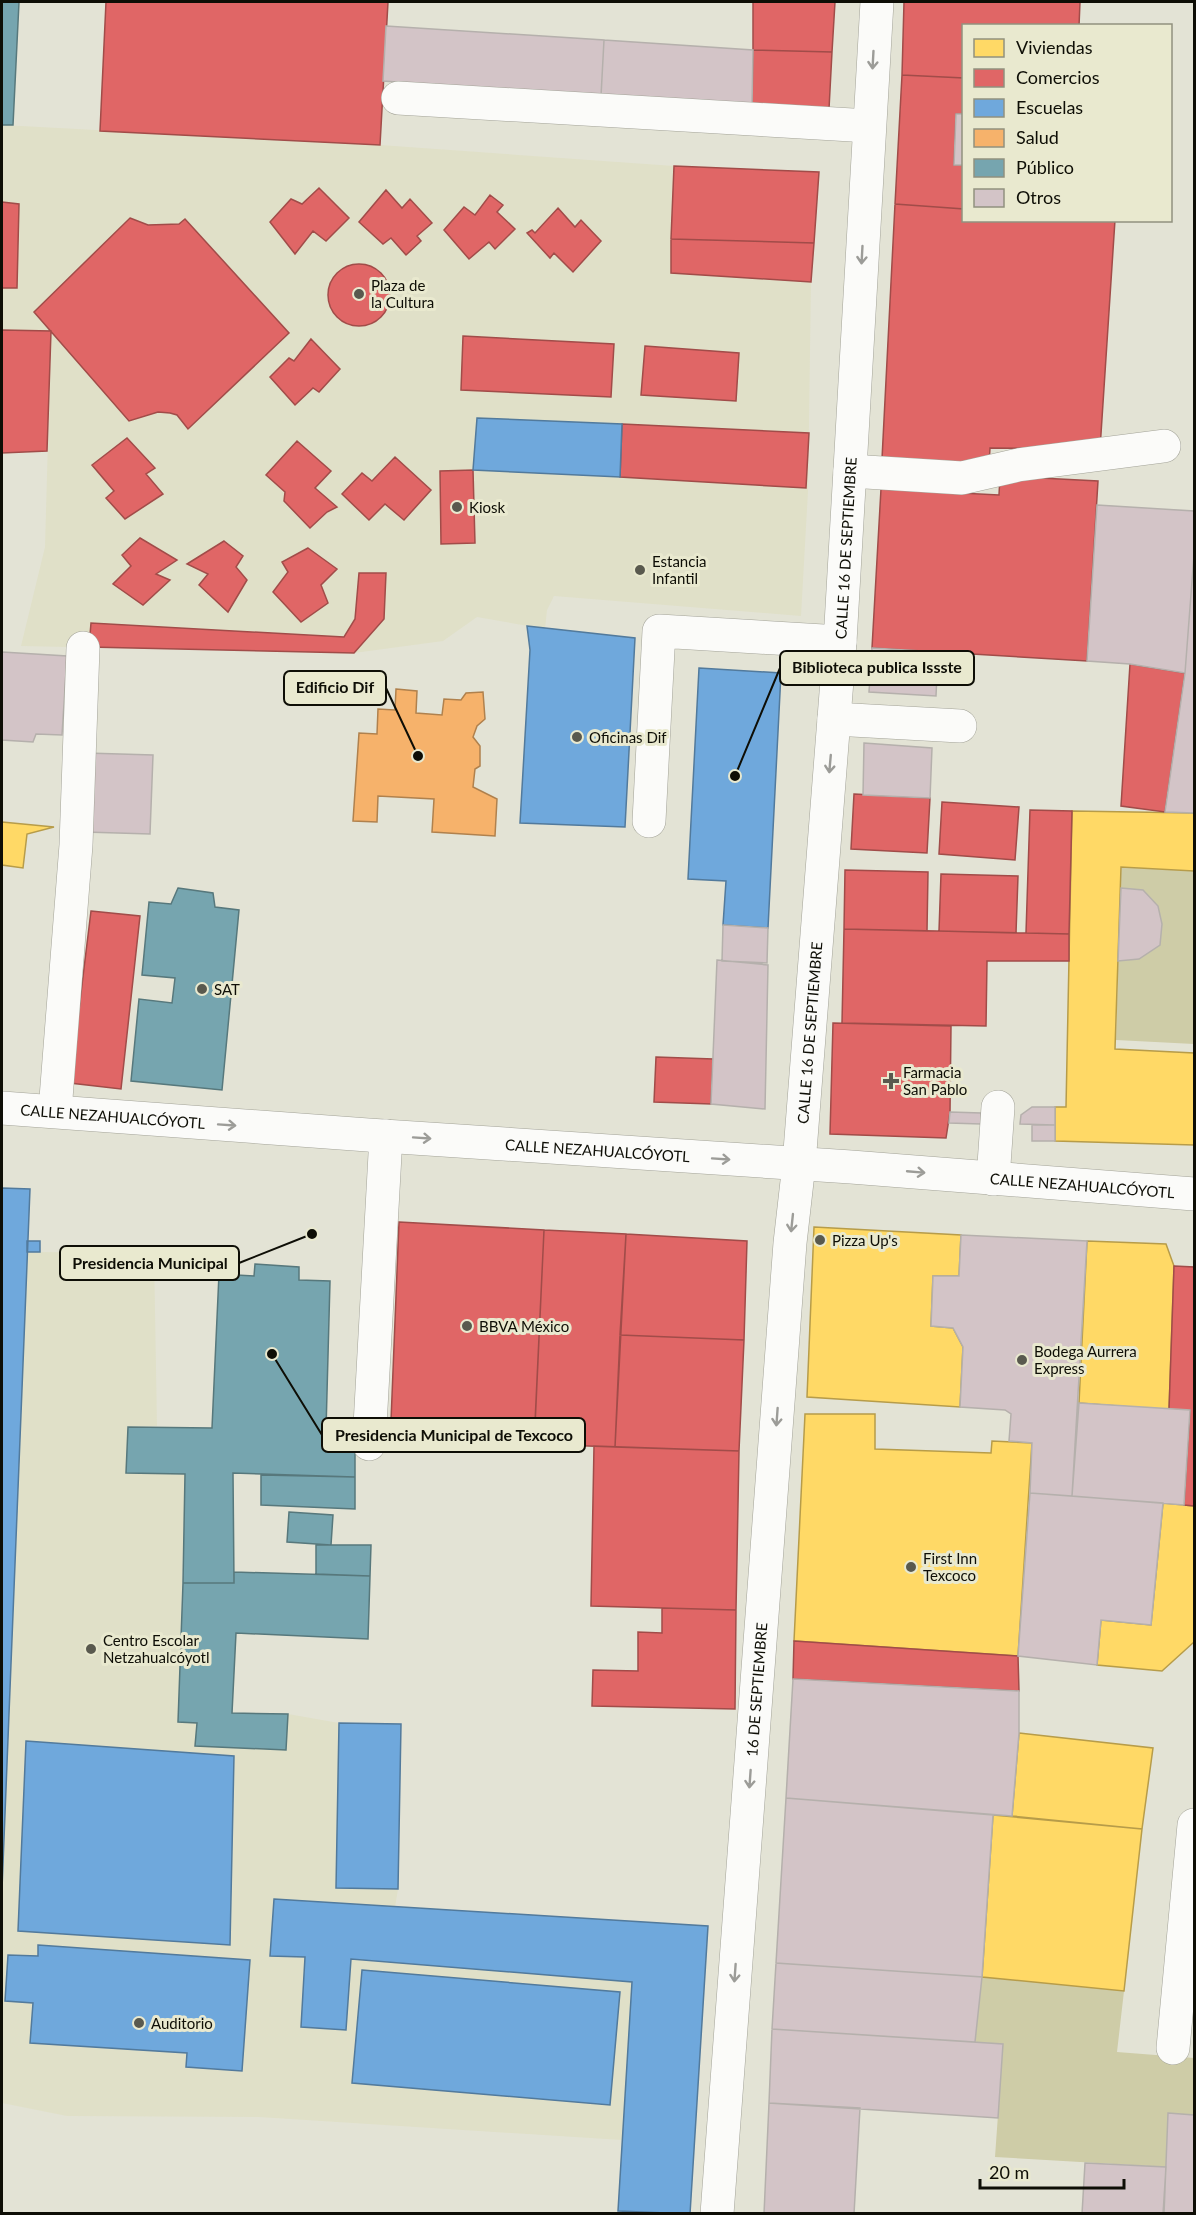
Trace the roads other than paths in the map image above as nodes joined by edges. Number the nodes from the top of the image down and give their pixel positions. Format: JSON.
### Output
{"nodes":[{"id":1,"x":877,"y":2,"type":"edge"},
{"id":2,"x":398,"y":98,"type":"dead end"},
{"id":3,"x":869,"y":126,"type":"junction"},
{"id":4,"x":1164,"y":446,"type":"dead end"},
{"id":5,"x":850,"y":471,"type":"junction"},
{"id":6,"x":840,"y":642,"type":"junction"},
{"id":7,"x":83,"y":648,"type":"dead end"},
{"id":8,"x":834,"y":718,"type":"junction"},
{"id":9,"x":960,"y":726,"type":"dead end"},
{"id":10,"x":649,"y":821,"type":"dead end"},
{"id":11,"x":998,"y":1107,"type":"dead end"},
{"id":12,"x":2,"y":1108,"type":"edge"},
{"id":13,"x":55,"y":1111,"type":"junction"},
{"id":14,"x":377,"y":1136,"type":"junction"},
{"id":15,"x":799,"y":1164,"type":"junction"},
{"id":16,"x":993,"y":1179,"type":"junction"},
{"id":17,"x":1194,"y":1194,"type":"edge"},
{"id":18,"x":352,"y":1391,"type":"dead end"},
{"id":19,"x":369,"y":1444,"type":"dead end"},
{"id":20,"x":1194,"y":1825,"type":"edge"},
{"id":21,"x":1173,"y":2048,"type":"dead end"},
{"id":22,"x":717,"y":2214,"type":"edge"}],
"edges":[{"from":1,"to":3,"type":"street","name":"CALLE 16 DE SEPTIEMBRE","one_way":true},
{"from":2,"to":3,"type":"street"},
{"from":3,"to":5,"type":"street","name":"CALLE 16 DE SEPTIEMBRE","one_way":true},
{"from":4,"to":5,"type":"street"},
{"from":5,"to":6,"type":"street","name":"CALLE 16 DE SEPTIEMBRE"},
{"from":6,"to":8,"type":"street","name":"CALLE 16 DE SEPTIEMBRE"},
{"from":6,"to":10,"type":"street"},
{"from":7,"to":13,"type":"street"},
{"from":8,"to":9,"type":"street"},
{"from":8,"to":15,"type":"street","name":"CALLE 16 DE SEPTIEMBRE","one_way":true},
{"from":11,"to":16,"type":"street"},
{"from":12,"to":13,"type":"street","name":"CALLE NEZAHUALCÓYOTL"},
{"from":13,"to":14,"type":"street","name":"CALLE NEZAHUALCÓYOTL","one_way":true},
{"from":14,"to":15,"type":"street","name":"CALLE NEZAHUALCÓYOTL","one_way":true},
{"from":14,"to":18,"type":"street"},
{"from":14,"to":19,"type":"street"},
{"from":15,"to":16,"type":"street","name":"CALLE NEZAHUALCÓYOTL","one_way":true},
{"from":15,"to":22,"type":"street","name":"16 DE SEPTIEMBRE","one_way":true},
{"from":16,"to":17,"type":"street","name":"CALLE NEZAHUALCÓYOTL"},
{"from":20,"to":21,"type":"street"}]}
